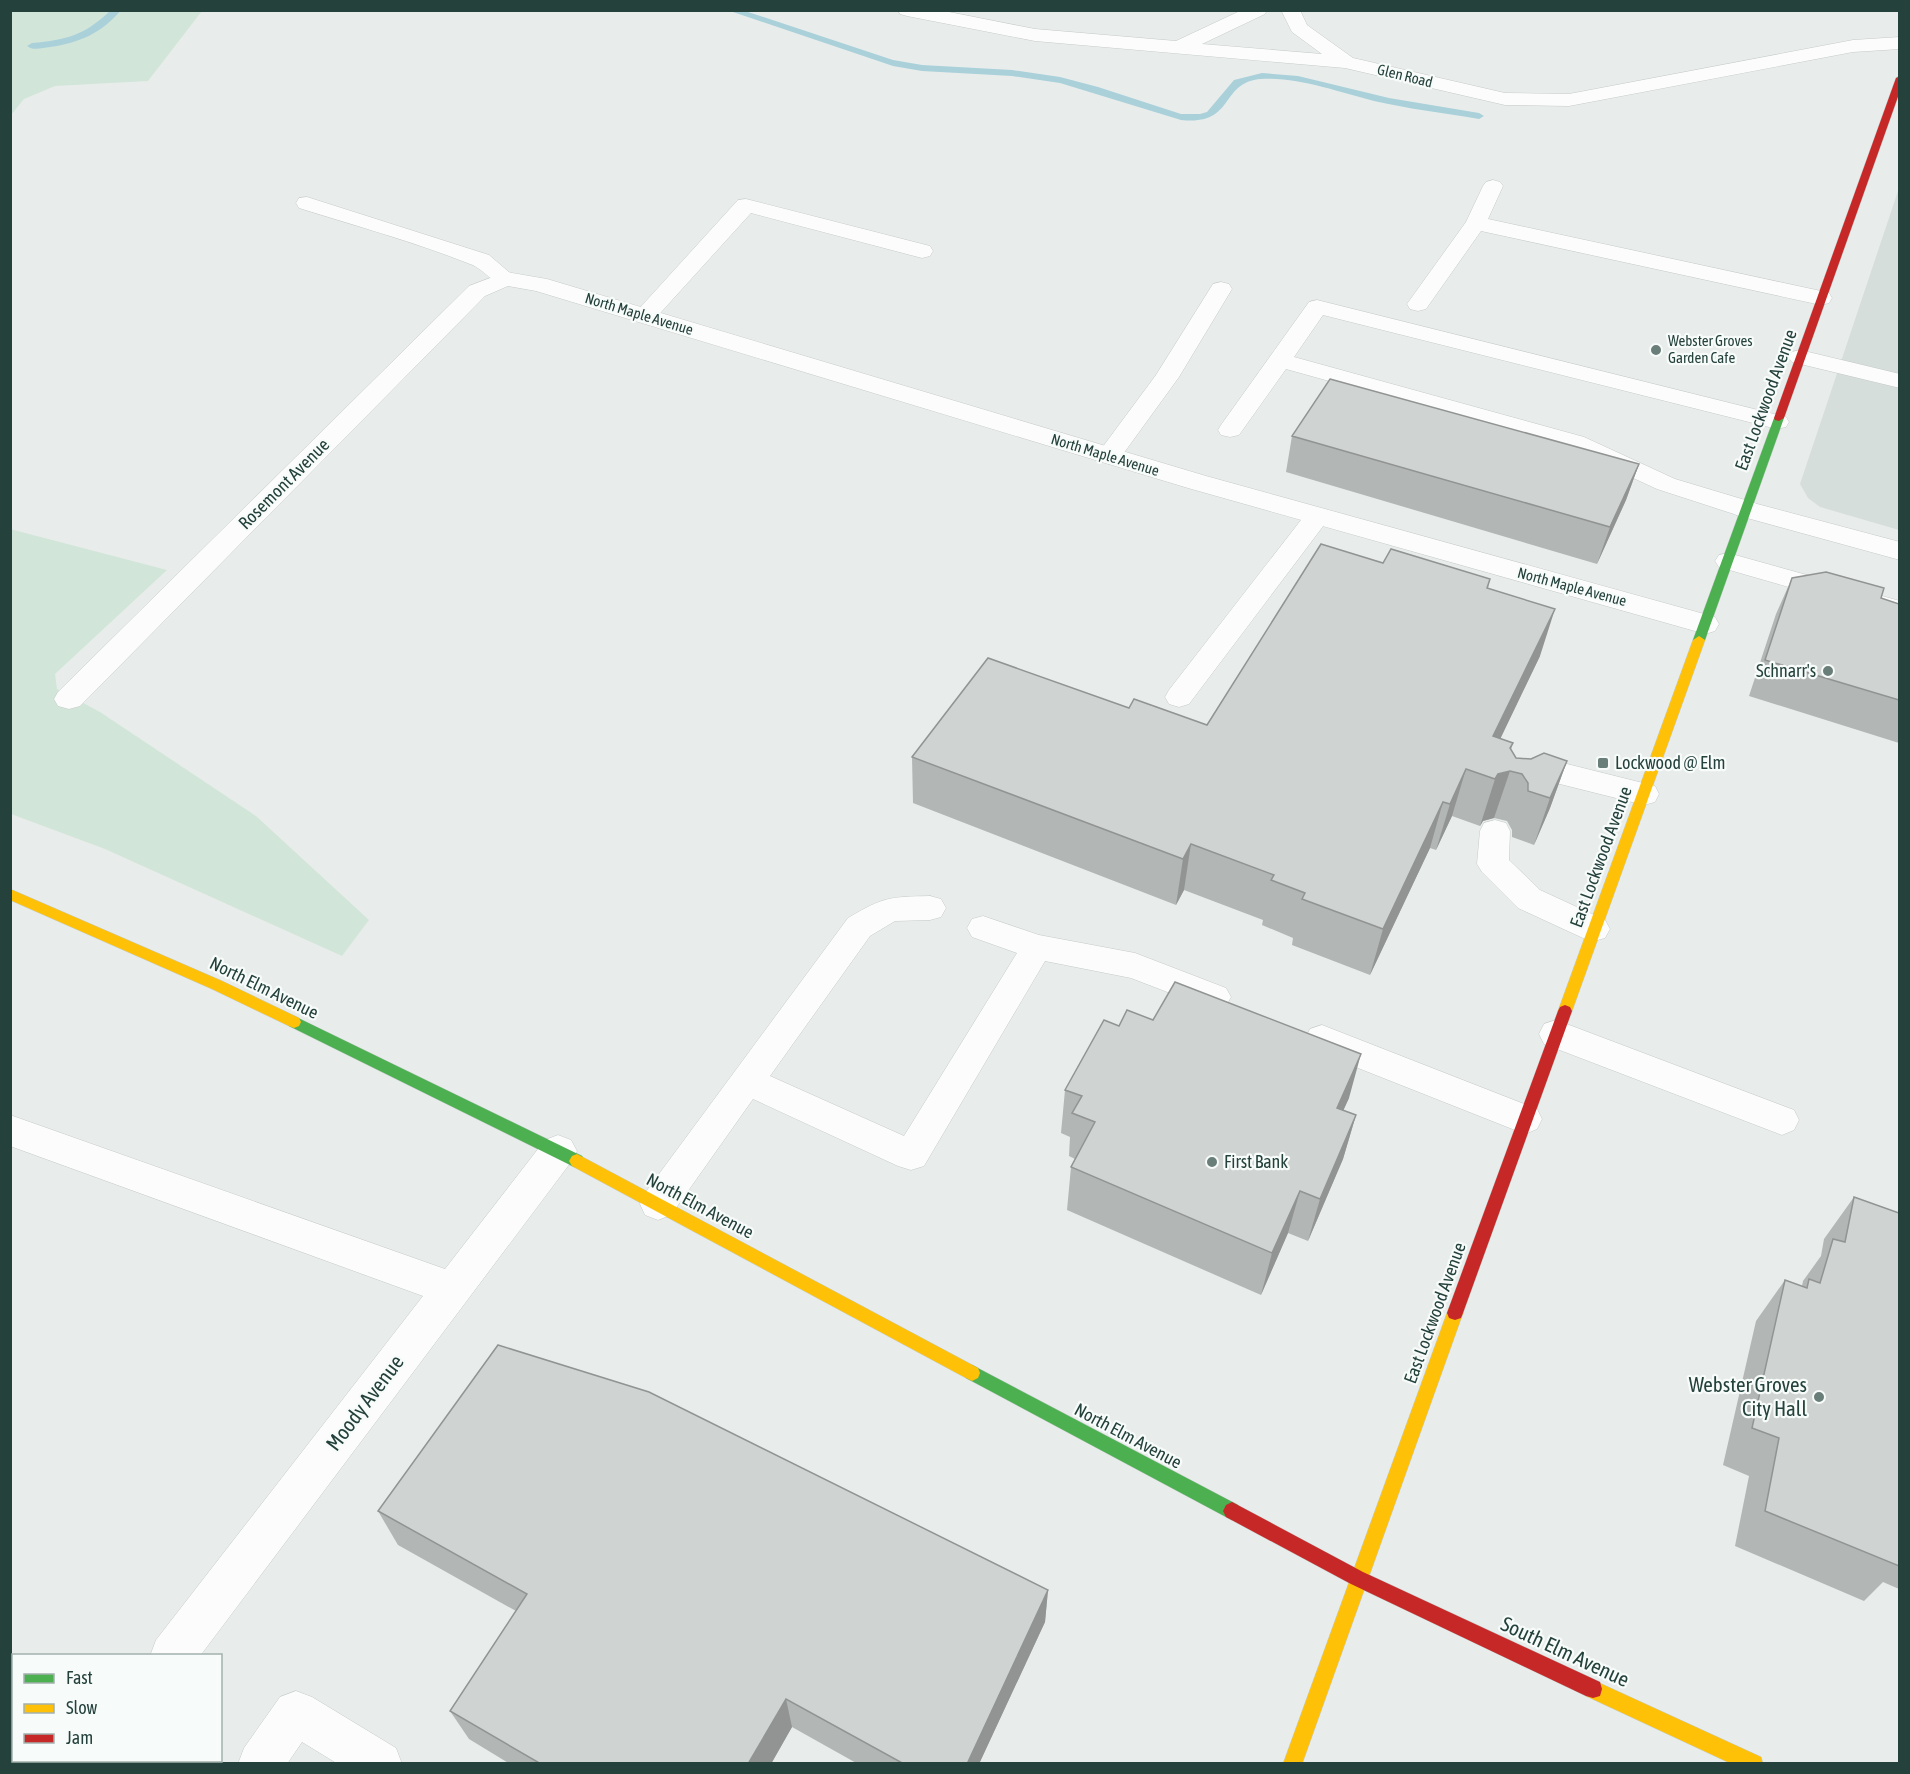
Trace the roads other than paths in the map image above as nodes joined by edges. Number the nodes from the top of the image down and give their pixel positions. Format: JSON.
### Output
{"nodes":[{"id":1,"x":907,"y":10,"type":"edge"},
{"id":2,"x":1258,"y":10,"type":"edge"},
{"id":3,"x":1290,"y":10,"type":"edge"},
{"id":4,"x":1899,"y":43,"type":"edge"},
{"id":5,"x":1177,"y":46,"type":"junction"},
{"id":6,"x":1346,"y":62,"type":"junction"},
{"id":7,"x":1898,"y":88,"type":"edge"},
{"id":8,"x":1493,"y":186,"type":"dead end"},
{"id":9,"x":307,"y":203,"type":"dead end"},
{"id":10,"x":1476,"y":223,"type":"junction"},
{"id":11,"x":922,"y":251,"type":"dead end"},
{"id":12,"x":506,"y":279,"type":"junction"},
{"id":13,"x":1221,"y":289,"type":"dead end"},
{"id":14,"x":1821,"y":298,"type":"junction"},
{"id":15,"x":1418,"y":304,"type":"dead end"},
{"id":16,"x":645,"y":316,"type":"junction"},
{"id":17,"x":1800,"y":357,"type":"junction"},
{"id":18,"x":1280,"y":360,"type":"junction"},
{"id":19,"x":1899,"y":381,"type":"edge"},
{"id":20,"x":1777,"y":422,"type":"junction"},
{"id":21,"x":1230,"y":430,"type":"dead end"},
{"id":22,"x":1109,"y":456,"type":"junction"},
{"id":23,"x":1746,"y":509,"type":"junction"},
{"id":24,"x":1317,"y":517,"type":"junction"},
{"id":25,"x":1899,"y":551,"type":"edge"},
{"id":26,"x":1728,"y":561,"type":"junction"},
{"id":27,"x":1899,"y":610,"type":"edge"},
{"id":28,"x":1705,"y":624,"type":"junction"},
{"id":29,"x":1179,"y":697,"type":"dead end"},
{"id":30,"x":69,"y":699,"type":"dead end"},
{"id":31,"x":1512,"y":794,"type":"edge"},
{"id":32,"x":1644,"y":794,"type":"junction"},
{"id":33,"x":1495,"y":831,"type":"dead end"},
{"id":34,"x":10,"y":894,"type":"edge"},
{"id":35,"x":930,"y":908,"type":"dead end"},
{"id":36,"x":983,"y":928,"type":"dead end"},
{"id":37,"x":1594,"y":929,"type":"junction"},
{"id":38,"x":1037,"y":947,"type":"junction"},
{"id":39,"x":1246,"y":1010,"type":"edge"},
{"id":40,"x":1290,"y":1027,"type":"edge"},
{"id":41,"x":1556,"y":1034,"type":"junction"},
{"id":42,"x":747,"y":1081,"type":"junction"},
{"id":43,"x":1525,"y":1119,"type":"junction"},
{"id":44,"x":1782,"y":1120,"type":"dead end"},
{"id":45,"x":10,"y":1131,"type":"edge"},
{"id":46,"x":558,"y":1151,"type":"junction"},
{"id":47,"x":658,"y":1204,"type":"junction"},
{"id":48,"x":452,"y":1289,"type":"junction"},
{"id":49,"x":1357,"y":1578,"type":"junction"},
{"id":50,"x":174,"y":1654,"type":"edge"},
{"id":51,"x":260,"y":1764,"type":"edge"},
{"id":52,"x":380,"y":1764,"type":"edge"},
{"id":53,"x":1292,"y":1764,"type":"edge"},
{"id":54,"x":1754,"y":1764,"type":"edge"}],
"edges":[{"from":1,"to":5,"type":"street","name":"Glen Road"},
{"from":2,"to":5,"type":"street"},
{"from":3,"to":6,"type":"street"},
{"from":4,"to":6,"type":"street","name":"Glen Road"},
{"from":5,"to":6,"type":"street","name":"Glen Road"},
{"from":7,"to":14,"type":"main road","name":"East Lockwood Avenue"},
{"from":8,"to":10,"type":"lane"},
{"from":9,"to":12,"type":"lane"},
{"from":10,"to":14,"type":"lane"},
{"from":10,"to":15,"type":"lane"},
{"from":11,"to":16,"type":"lane"},
{"from":12,"to":16,"type":"street","name":"North Maple Avenue"},
{"from":12,"to":30,"type":"street","name":"Rosemont Avenue"},
{"from":13,"to":22,"type":"lane"},
{"from":14,"to":17,"type":"main road","name":"East Lockwood Avenue"},
{"from":16,"to":22,"type":"street","name":"North Maple Avenue"},
{"from":17,"to":19,"type":"lane"},
{"from":17,"to":20,"type":"main road","name":"East Lockwood Avenue"},
{"from":18,"to":20,"type":"lane"},
{"from":18,"to":21,"type":"lane"},
{"from":18,"to":23,"type":"lane"},
{"from":20,"to":23,"type":"main road","name":"East Lockwood Avenue"},
{"from":22,"to":24,"type":"street","name":"North Maple Avenue"},
{"from":23,"to":25,"type":"street"},
{"from":23,"to":26,"type":"main road","name":"East Lockwood Avenue"},
{"from":24,"to":28,"type":"street","name":"North Maple Avenue"},
{"from":24,"to":29,"type":"lane"},
{"from":26,"to":27,"type":"lane"},
{"from":26,"to":28,"type":"main road","name":"East Lockwood Avenue"},
{"from":28,"to":32,"type":"main road","name":"East Lockwood Avenue"},
{"from":31,"to":32,"type":"lane"},
{"from":32,"to":37,"type":"main road","name":"East Lockwood Avenue"},
{"from":33,"to":37,"type":"lane"},
{"from":34,"to":46,"type":"main road","name":"North Elm Avenue"},
{"from":35,"to":42,"type":"lane"},
{"from":36,"to":38,"type":"lane"},
{"from":37,"to":41,"type":"main road","name":"East Lockwood Avenue"},
{"from":38,"to":39,"type":"lane"},
{"from":38,"to":42,"type":"lane"},
{"from":40,"to":43,"type":"lane"},
{"from":41,"to":43,"type":"main road","name":"East Lockwood Avenue"},
{"from":41,"to":44,"type":"lane"},
{"from":42,"to":47,"type":"lane"},
{"from":43,"to":49,"type":"main road","name":"East Lockwood Avenue"},
{"from":45,"to":48,"type":"street"},
{"from":46,"to":47,"type":"main road","name":"North Elm Avenue"},
{"from":46,"to":48,"type":"street","name":"Moody Avenue"},
{"from":47,"to":49,"type":"main road","name":"North Elm Avenue"},
{"from":48,"to":50,"type":"street","name":"Moody Avenue"},
{"from":49,"to":53,"type":"main road","name":"East Lockwood Avenue"},
{"from":49,"to":54,"type":"main road","name":"South Elm Avenue"},
{"from":51,"to":52,"type":"lane"}]}
